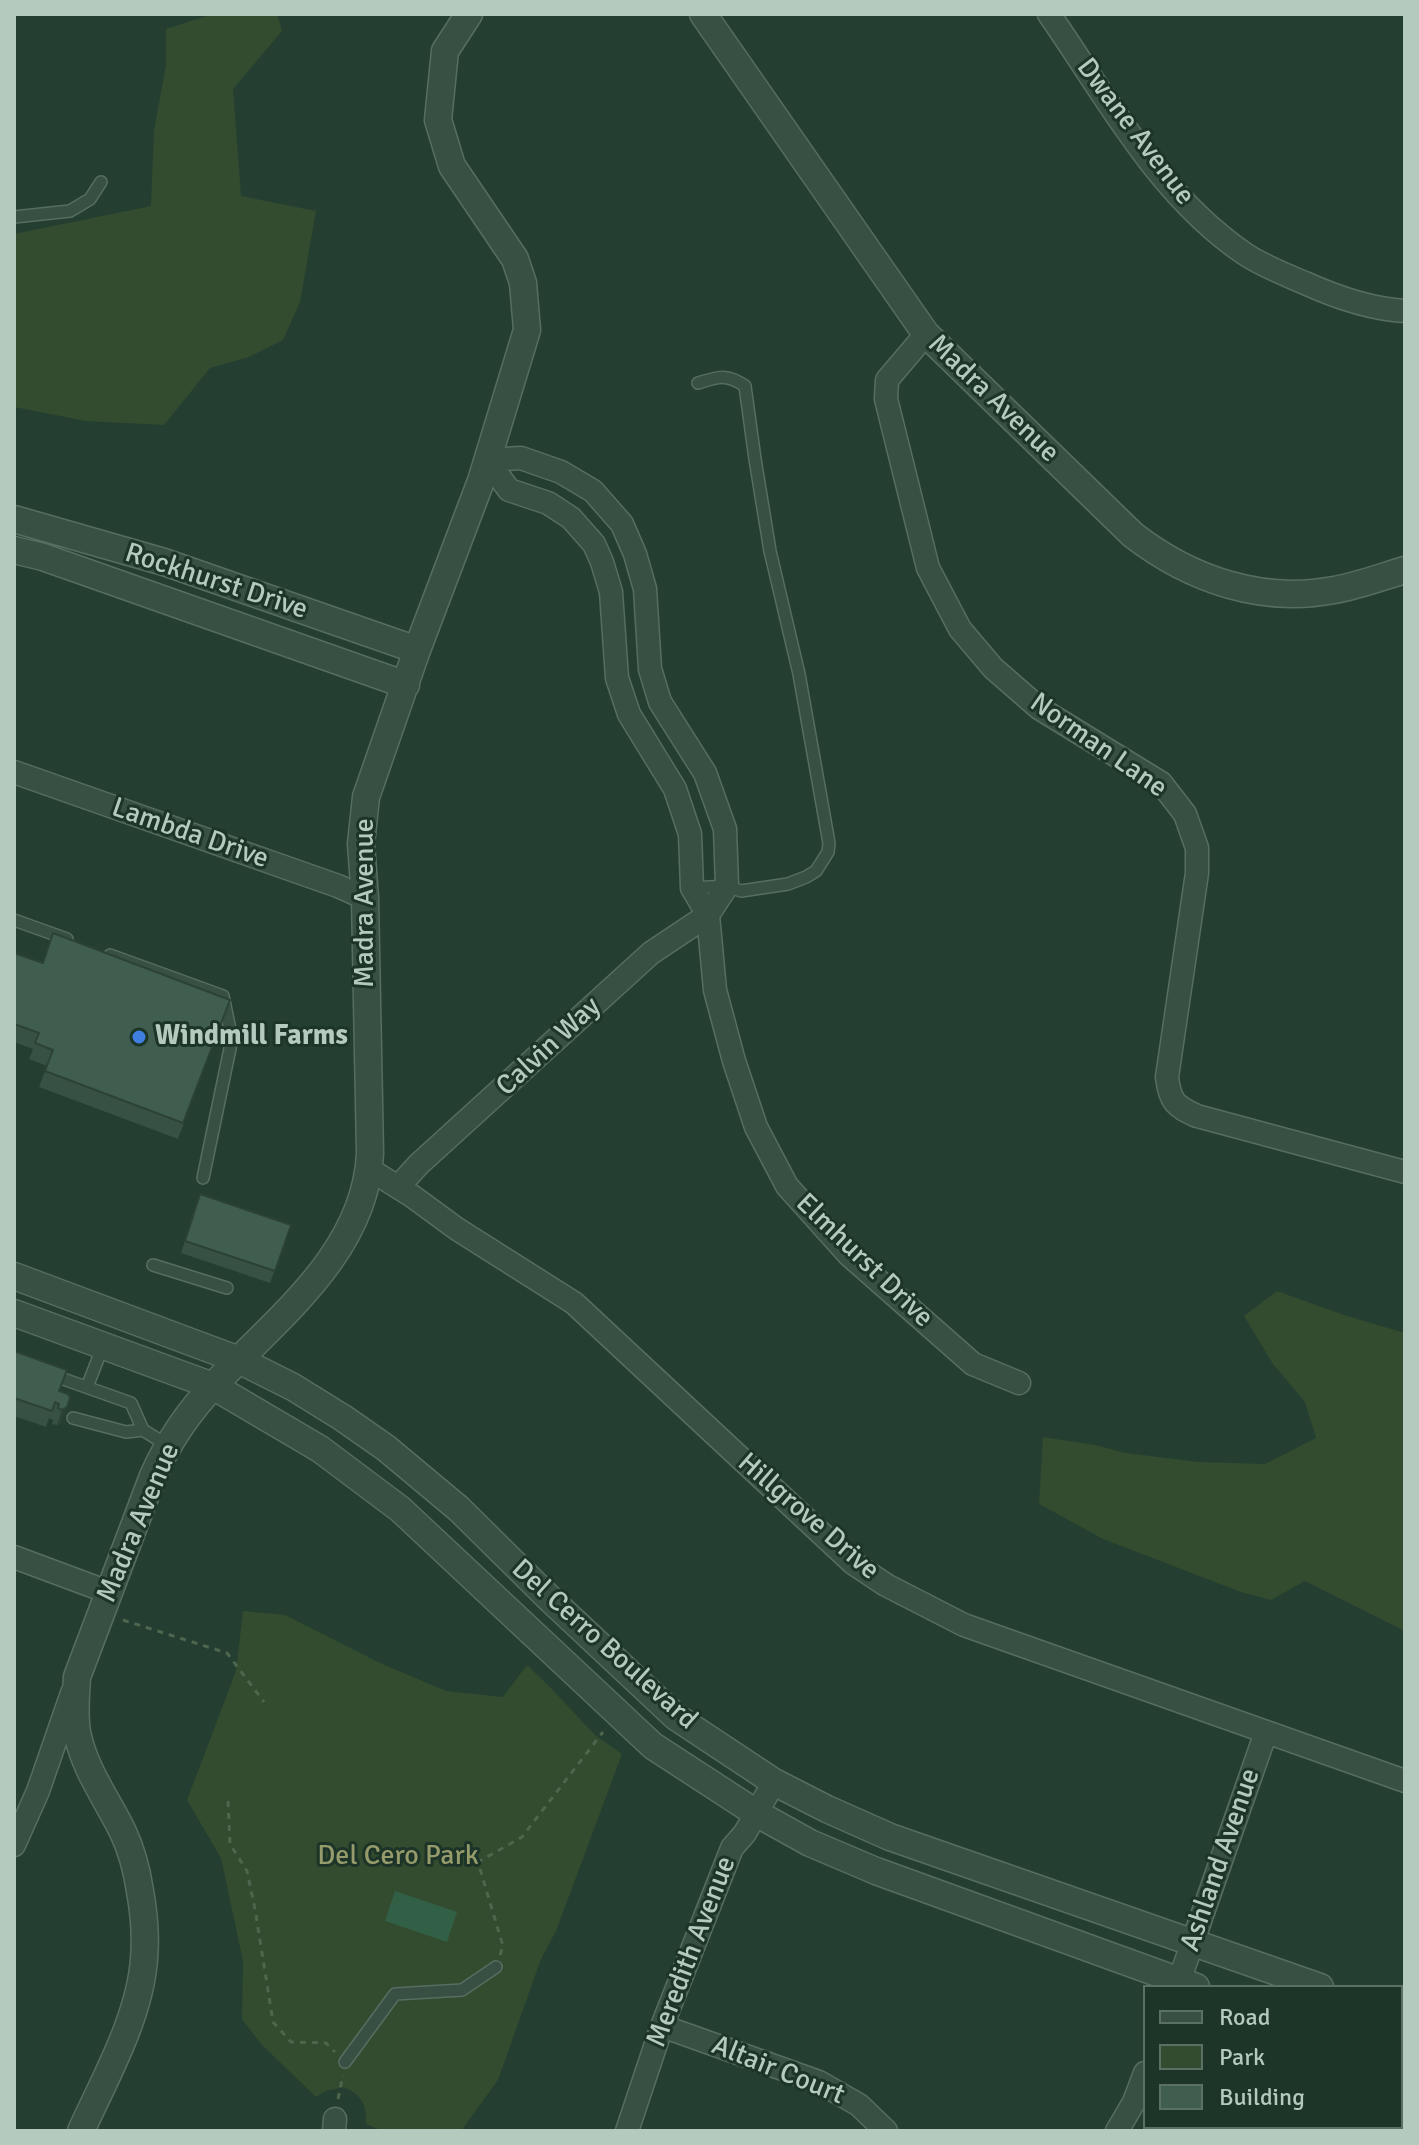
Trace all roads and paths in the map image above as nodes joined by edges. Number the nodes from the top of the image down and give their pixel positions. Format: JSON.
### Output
{"nodes":[{"id":1,"x":469,"y":14,"type":"edge"},
{"id":2,"x":703,"y":14,"type":"edge"},
{"id":3,"x":1049,"y":14,"type":"edge"},
{"id":4,"x":101,"y":182,"type":"dead end"},
{"id":5,"x":14,"y":217,"type":"edge"},
{"id":6,"x":1405,"y":311,"type":"edge"},
{"id":7,"x":926,"y":334,"type":"junction"},
{"id":8,"x":698,"y":383,"type":"dead end"},
{"id":9,"x":487,"y":460,"type":"junction"},
{"id":10,"x":14,"y":519,"type":"edge"},
{"id":11,"x":14,"y":550,"type":"edge"},
{"id":12,"x":1405,"y":570,"type":"edge"},
{"id":13,"x":417,"y":650,"type":"junction"},
{"id":14,"x":406,"y":685,"type":"junction"},
{"id":15,"x":14,"y":772,"type":"edge"},
{"id":16,"x":727,"y":886,"type":"junction"},
{"id":17,"x":692,"y":888,"type":"junction"},
{"id":18,"x":365,"y":898,"type":"junction"},
{"id":19,"x":708,"y":915,"type":"junction"},
{"id":20,"x":14,"y":920,"type":"edge"},
{"id":21,"x":74,"y":942,"type":"edge"},
{"id":22,"x":104,"y":952,"type":"edge"},
{"id":23,"x":369,"y":1169,"type":"junction"},
{"id":24,"x":1405,"y":1172,"type":"edge"},
{"id":25,"x":203,"y":1178,"type":"dead end"},
{"id":26,"x":398,"y":1187,"type":"junction"},
{"id":27,"x":153,"y":1265,"type":"dead end"},
{"id":28,"x":14,"y":1276,"type":"edge"},
{"id":29,"x":227,"y":1288,"type":"dead end"},
{"id":30,"x":14,"y":1313,"type":"edge"},
{"id":31,"x":103,"y":1345,"type":"junction"},
{"id":32,"x":239,"y":1360,"type":"junction"},
{"id":33,"x":43,"y":1372,"type":"edge"},
{"id":34,"x":1019,"y":1383,"type":"dead end"},
{"id":35,"x":213,"y":1386,"type":"junction"},
{"id":36,"x":87,"y":1387,"type":"junction"},
{"id":37,"x":73,"y":1418,"type":"edge"},
{"id":38,"x":143,"y":1430,"type":"junction"},
{"id":39,"x":167,"y":1445,"type":"junction"},
{"id":40,"x":14,"y":1557,"type":"edge"},
{"id":41,"x":108,"y":1592,"type":"junction"},
{"id":42,"x":120,"y":1619,"type":"dead end"},
{"id":43,"x":77,"y":1677,"type":"junction"},
{"id":44,"x":264,"y":1702,"type":"dead end"},
{"id":45,"x":617,"y":1713,"type":"junction"},
{"id":46,"x":1266,"y":1732,"type":"junction"},
{"id":47,"x":1405,"y":1781,"type":"edge"},
{"id":48,"x":774,"y":1782,"type":"junction"},
{"id":49,"x":228,"y":1801,"type":"dead end"},
{"id":50,"x":756,"y":1813,"type":"junction"},
{"id":51,"x":14,"y":1845,"type":"edge"},
{"id":52,"x":1193,"y":1941,"type":"junction"},
{"id":53,"x":496,"y":1967,"type":"joint"},
{"id":54,"x":1184,"y":1985,"type":"edge"},
{"id":55,"x":1314,"y":1985,"type":"edge"},
{"id":56,"x":662,"y":2026,"type":"junction"},
{"id":57,"x":345,"y":2062,"type":"junction"},
{"id":58,"x":1143,"y":2078,"type":"edge"},
{"id":59,"x":334,"y":2125,"type":"edge"},
{"id":60,"x":81,"y":2131,"type":"edge"},
{"id":61,"x":627,"y":2131,"type":"edge"},
{"id":62,"x":886,"y":2131,"type":"edge"},
{"id":63,"x":1117,"y":2131,"type":"edge"}],
"edges":[{"from":1,"to":9,"type":"street","name":"Madra Avenue"},
{"from":2,"to":7,"type":"street","name":"Madra Avenue"},
{"from":3,"to":6,"type":"street","name":"Dwane Avenue"},
{"from":4,"to":5,"type":"lane"},
{"from":7,"to":12,"type":"street","name":"Madra Avenue"},
{"from":7,"to":24,"type":"street","name":"Norman Lane"},
{"from":8,"to":16,"type":"lane"},
{"from":9,"to":13,"type":"street","name":"Madra Avenue"},
{"from":9,"to":16,"type":"street"},
{"from":9,"to":17,"type":"street","name":"Elmhurst Drive"},
{"from":10,"to":13,"type":"street","name":"Rockhurst Drive"},
{"from":11,"to":14,"type":"street","name":"Rockhurst Drive"},
{"from":13,"to":14,"type":"street","name":"Madra Avenue"},
{"from":14,"to":18,"type":"street","name":"Madra Avenue"},
{"from":15,"to":18,"type":"street","name":"Lambda Drive"},
{"from":16,"to":17,"type":"lane"},
{"from":16,"to":19,"type":"street"},
{"from":17,"to":19,"type":"street","name":"Elmhurst Drive"},
{"from":18,"to":23,"type":"street","name":"Madra Avenue"},
{"from":19,"to":26,"type":"street","name":"Calvin Way"},
{"from":19,"to":34,"type":"street","name":"Elmhurst Drive"},
{"from":20,"to":21,"type":"lane"},
{"from":22,"to":25,"type":"lane"},
{"from":23,"to":26,"type":"street","name":"Hillgrove Drive"},
{"from":23,"to":32,"type":"street","name":"Madra Avenue"},
{"from":26,"to":46,"type":"street","name":"Hillgrove Drive"},
{"from":27,"to":29,"type":"lane"},
{"from":28,"to":32,"type":"street","name":"Del Cerro Boulevard"},
{"from":30,"to":31,"type":"street","name":"Del Cerro Boulevard"},
{"from":31,"to":35,"type":"street","name":"Del Cerro Boulevard"},
{"from":31,"to":36,"type":"lane"},
{"from":32,"to":35,"type":"street","name":"Madra Avenue"},
{"from":32,"to":48,"type":"street","name":"Del Cerro Boulevard"},
{"from":33,"to":36,"type":"lane"},
{"from":35,"to":39,"type":"street","name":"Madra Avenue"},
{"from":35,"to":45,"type":"street","name":"Del Cerro Boulevard"},
{"from":36,"to":38,"type":"lane"},
{"from":37,"to":38,"type":"lane"},
{"from":38,"to":39,"type":"lane"},
{"from":39,"to":41,"type":"street","name":"Madra Avenue"},
{"from":40,"to":41,"type":"street"},
{"from":41,"to":43,"type":"street","name":"Madra Avenue"},
{"from":42,"to":44,"type":"path"},
{"from":43,"to":51,"type":"street","name":"Madra Avenue"},
{"from":43,"to":60,"type":"street"},
{"from":45,"to":50,"type":"street","name":"Del Cerro Boulevard"},
{"from":45,"to":53,"type":"path"},
{"from":46,"to":47,"type":"street","name":"Hillgrove Drive"},
{"from":46,"to":52,"type":"street","name":"Ashland Avenue"},
{"from":48,"to":50,"type":"street","name":"Meredith Avenue"},
{"from":48,"to":52,"type":"street","name":"Del Cerro Boulevard"},
{"from":49,"to":57,"type":"path"},
{"from":50,"to":54,"type":"street","name":"Del Cerro Boulevard"},
{"from":50,"to":56,"type":"street","name":"Meredith Avenue"},
{"from":52,"to":54,"type":"street","name":"Ashland Avenue"},
{"from":52,"to":55,"type":"street","name":"Del Cerro Boulevard"},
{"from":53,"to":57,"type":"lane"},
{"from":56,"to":61,"type":"street","name":"Meredith Avenue"},
{"from":56,"to":62,"type":"street","name":"Altair Court"},
{"from":57,"to":59,"type":"path"},
{"from":58,"to":63,"type":"street"}]}
